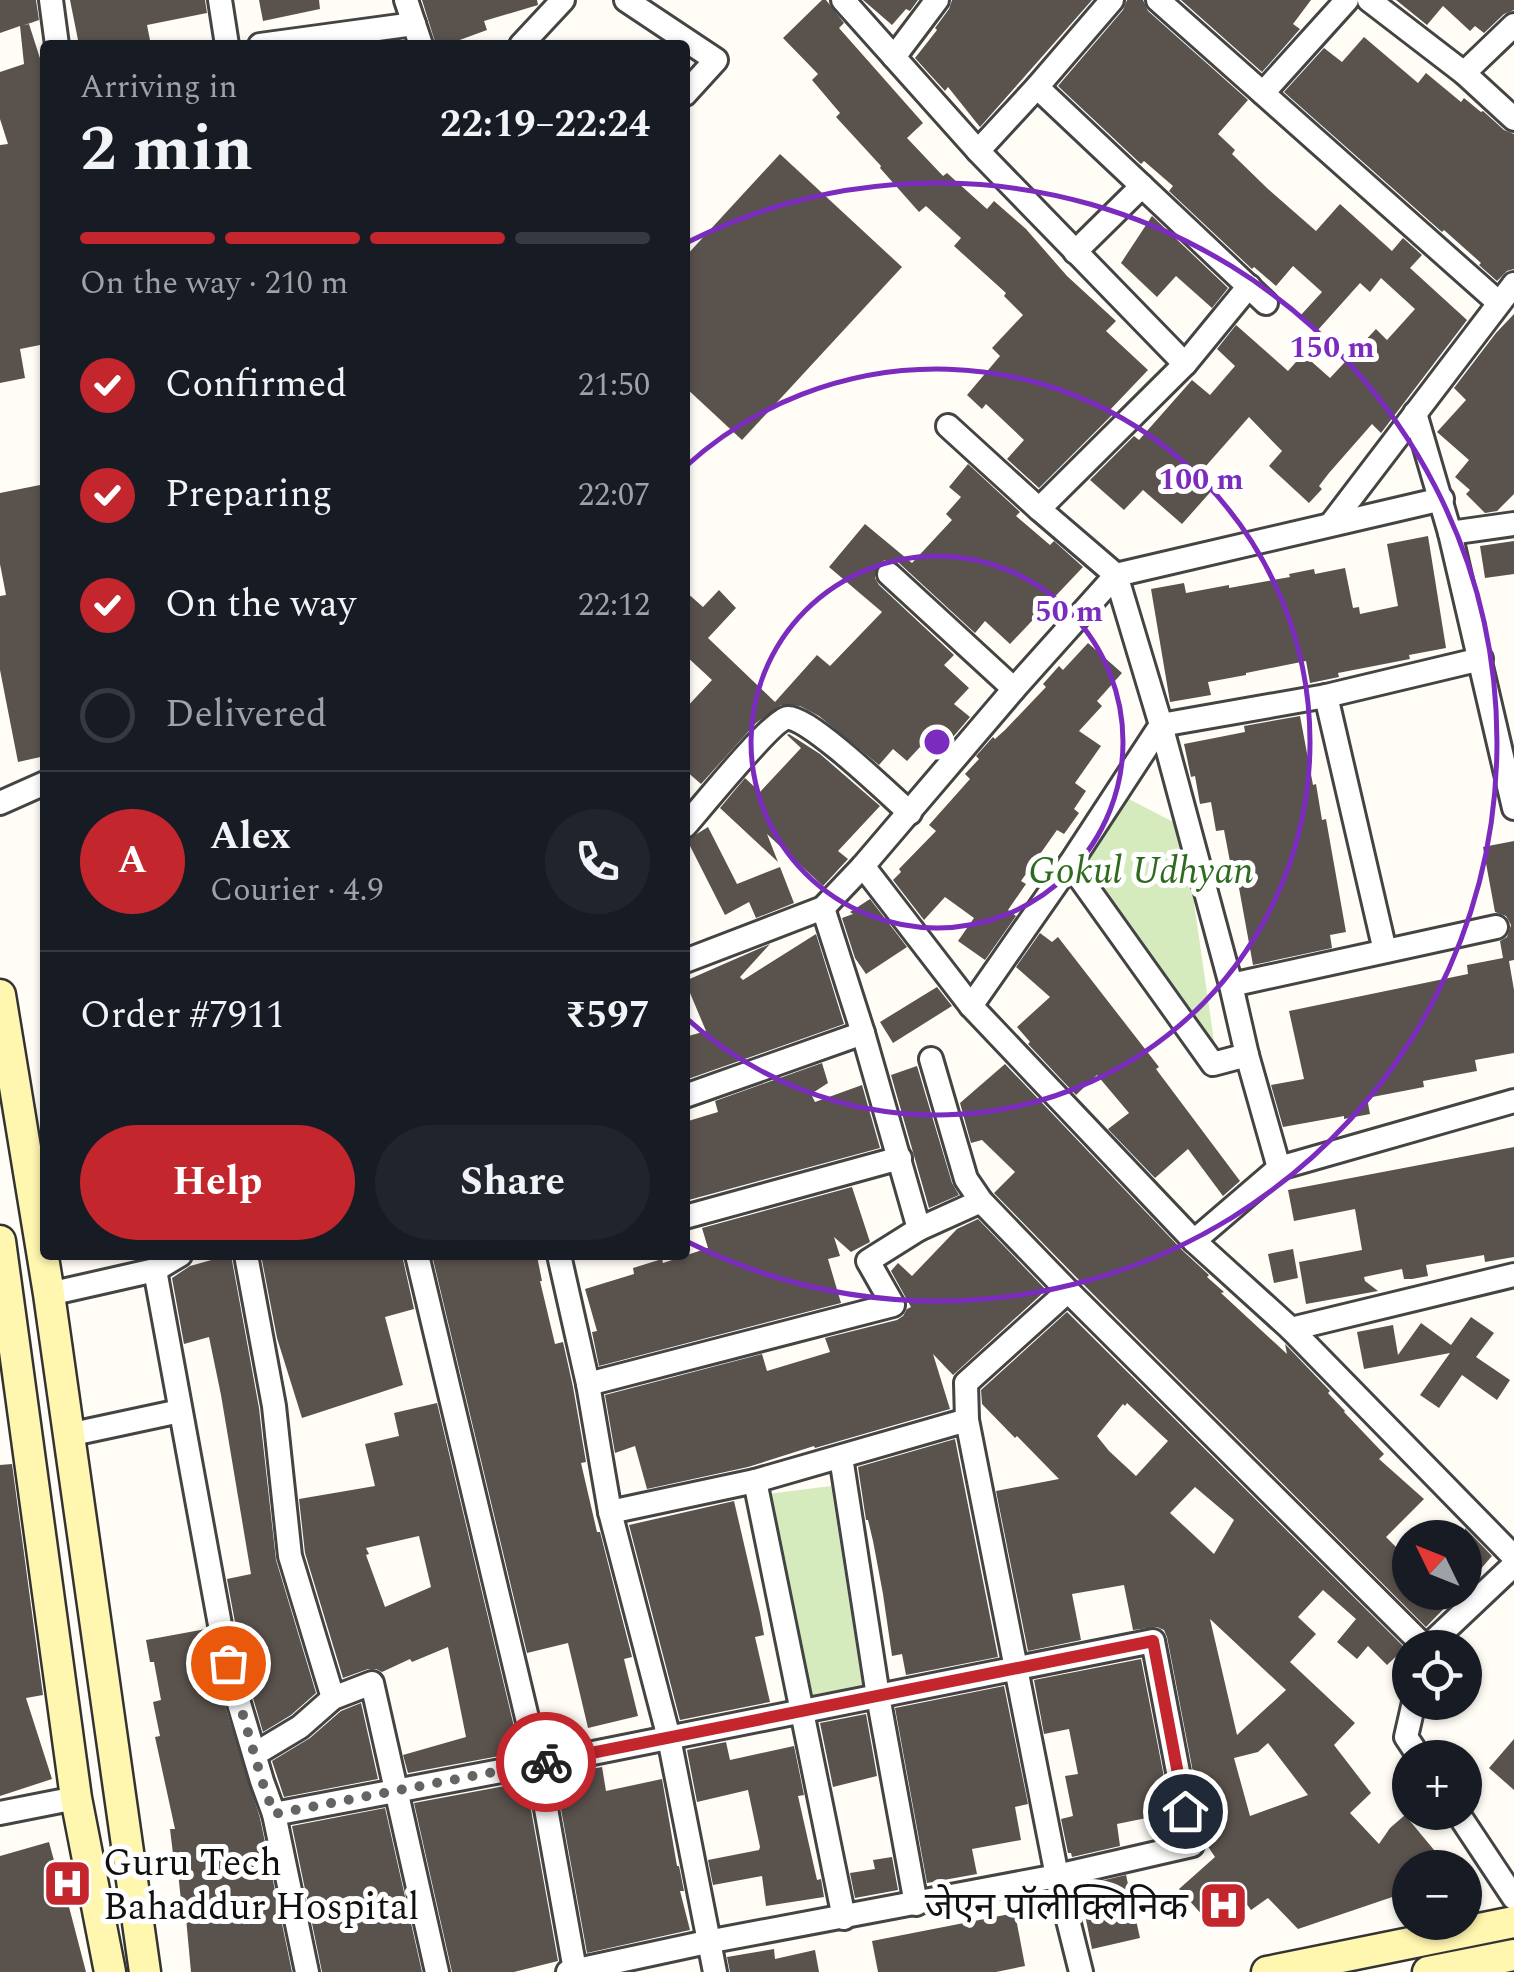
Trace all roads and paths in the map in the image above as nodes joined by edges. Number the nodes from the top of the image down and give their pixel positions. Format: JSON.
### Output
{"nodes":[{"id":1,"x":51,"y":0,"type":"edge"},
{"id":2,"x":220,"y":0,"type":"edge"},
{"id":3,"x":406,"y":0,"type":"edge"},
{"id":4,"x":563,"y":0,"type":"edge"},
{"id":5,"x":626,"y":0,"type":"edge"},
{"id":6,"x":843,"y":0,"type":"edge"},
{"id":7,"x":937,"y":0,"type":"edge"},
{"id":8,"x":1112,"y":0,"type":"edge"},
{"id":9,"x":1158,"y":0,"type":"edge"},
{"id":10,"x":1347,"y":0,"type":"edge"},
{"id":11,"x":1369,"y":0,"type":"edge"},
{"id":12,"x":1514,"y":25,"type":"edge"},
{"id":13,"x":418,"y":34,"type":"edge"},
{"id":14,"x":56,"y":40,"type":"edge"},
{"id":15,"x":226,"y":40,"type":"edge"},
{"id":16,"x":332,"y":40,"type":"edge"},
{"id":17,"x":526,"y":40,"type":"edge"},
{"id":18,"x":686,"y":40,"type":"edge"},
{"id":19,"x":690,"y":43,"type":"edge"},
{"id":20,"x":894,"y":57,"type":"junction"},
{"id":21,"x":1464,"y":73,"type":"junction"},
{"id":22,"x":1037,"y":87,"type":"junction"},
{"id":23,"x":690,"y":89,"type":"edge"},
{"id":24,"x":1263,"y":93,"type":"junction"},
{"id":25,"x":1514,"y":119,"type":"edge"},
{"id":26,"x":978,"y":151,"type":"junction"},
{"id":27,"x":1142,"y":186,"type":"junction"},
{"id":28,"x":1075,"y":252,"type":"junction"},
{"id":29,"x":1507,"y":294,"type":"edge"},
{"id":30,"x":1184,"y":364,"type":"junction"},
{"id":31,"x":1415,"y":413,"type":"junction"},
{"id":32,"x":948,"y":426,"type":"dead end"},
{"id":33,"x":1442,"y":499,"type":"junction"},
{"id":34,"x":1039,"y":509,"type":"junction"},
{"id":35,"x":1331,"y":524,"type":"junction"},
{"id":36,"x":1514,"y":524,"type":"edge"},
{"id":37,"x":1450,"y":533,"type":"junction"},
{"id":38,"x":889,"y":574,"type":"dead end"},
{"id":39,"x":1116,"y":576,"type":"junction"},
{"id":40,"x":1481,"y":659,"type":"junction"},
{"id":41,"x":1014,"y":690,"type":"junction"},
{"id":42,"x":1326,"y":696,"type":"junction"},
{"id":43,"x":1161,"y":725,"type":"junction"},
{"id":44,"x":40,"y":785,"type":"edge"},
{"id":45,"x":0,"y":803,"type":"edge"},
{"id":46,"x":1514,"y":808,"type":"edge"},
{"id":47,"x":910,"y":812,"type":"junction"},
{"id":48,"x":690,"y":820,"type":"edge"},
{"id":49,"x":1070,"y":864,"type":"junction"},
{"id":50,"x":863,"y":866,"type":"junction"},
{"id":51,"x":823,"y":908,"type":"junction"},
{"id":52,"x":1496,"y":927,"type":"dead end"},
{"id":53,"x":1385,"y":951,"type":"junction"},
{"id":54,"x":690,"y":959,"type":"edge"},
{"id":55,"x":1231,"y":986,"type":"junction"},
{"id":56,"x":0,"y":995,"type":"edge"},
{"id":57,"x":971,"y":1006,"type":"junction"},
{"id":58,"x":862,"y":1033,"type":"junction"},
{"id":59,"x":1246,"y":1056,"type":"junction"},
{"id":60,"x":931,"y":1059,"type":"dead end"},
{"id":61,"x":690,"y":1094,"type":"edge"},
{"id":62,"x":1514,"y":1101,"type":"edge"},
{"id":63,"x":900,"y":1158,"type":"junction"},
{"id":64,"x":1279,"y":1168,"type":"junction"},
{"id":65,"x":981,"y":1200,"type":"junction"},
{"id":66,"x":690,"y":1216,"type":"edge"},
{"id":67,"x":919,"y":1229,"type":"junction"},
{"id":68,"x":40,"y":1239,"type":"edge"},
{"id":69,"x":1194,"y":1241,"type":"junction"},
{"id":70,"x":0,"y":1242,"type":"edge"},
{"id":71,"x":43,"y":1260,"type":"edge"},
{"id":72,"x":172,"y":1260,"type":"edge"},
{"id":73,"x":247,"y":1260,"type":"edge"},
{"id":74,"x":418,"y":1260,"type":"edge"},
{"id":75,"x":560,"y":1260,"type":"edge"},
{"id":76,"x":155,"y":1270,"type":"junction"},
{"id":77,"x":1514,"y":1275,"type":"edge"},
{"id":78,"x":1068,"y":1291,"type":"junction"},
{"id":79,"x":49,"y":1294,"type":"junction"},
{"id":80,"x":1291,"y":1330,"type":"junction"},
{"id":81,"x":588,"y":1384,"type":"junction"},
{"id":82,"x":180,"y":1411,"type":"junction"},
{"id":83,"x":967,"y":1420,"type":"junction"},
{"id":84,"x":68,"y":1435,"type":"junction"},
{"id":85,"x":841,"y":1457,"type":"junction"},
{"id":86,"x":755,"y":1481,"type":"junction"},
{"id":87,"x":610,"y":1512,"type":"junction"},
{"id":88,"x":1514,"y":1557,"type":"edge"},
{"id":89,"x":1514,"y":1565,"type":"edge"},
{"id":90,"x":1016,"y":1668,"type":"junction"},
{"id":91,"x":878,"y":1696,"type":"junction"},
{"id":92,"x":333,"y":1698,"type":"junction"},
{"id":93,"x":800,"y":1710,"type":"junction"},
{"id":94,"x":669,"y":1738,"type":"junction"},
{"id":95,"x":255,"y":1754,"type":"junction"},
{"id":96,"x":538,"y":1764,"type":"junction"},
{"id":97,"x":395,"y":1791,"type":"junction"},
{"id":98,"x":76,"y":1798,"type":"junction"},
{"id":99,"x":0,"y":1813,"type":"edge"},
{"id":100,"x":274,"y":1814,"type":"junction"},
{"id":101,"x":1469,"y":1830,"type":"edge"},
{"id":102,"x":1058,"y":1876,"type":"junction"},
{"id":103,"x":1514,"y":1898,"type":"edge"},
{"id":104,"x":916,"y":1904,"type":"junction"},
{"id":105,"x":844,"y":1918,"type":"junction"},
{"id":106,"x":1514,"y":1922,"type":"edge"},
{"id":107,"x":708,"y":1942,"type":"junction"},
{"id":108,"x":1514,"y":1955,"type":"edge"},
{"id":109,"x":571,"y":1971,"type":"edge"},
{"id":110,"x":1443,"y":1971,"type":"edge"},
{"id":111,"x":110,"y":1972,"type":"edge"},
{"id":112,"x":145,"y":1972,"type":"edge"},
{"id":113,"x":307,"y":1972,"type":"edge"},
{"id":114,"x":437,"y":1972,"type":"edge"},
{"id":115,"x":715,"y":1972,"type":"edge"},
{"id":116,"x":1081,"y":1972,"type":"edge"},
{"id":117,"x":1267,"y":1972,"type":"edge"}],
"edges":[{"from":1,"to":14,"type":"street"},
{"from":2,"to":15,"type":"street"},
{"from":3,"to":13,"type":"street"},
{"from":4,"to":17,"type":"street"},
{"from":5,"to":18,"type":"street"},
{"from":6,"to":20,"type":"street"},
{"from":7,"to":20,"type":"street"},
{"from":8,"to":22,"type":"street"},
{"from":9,"to":24,"type":"street"},
{"from":10,"to":24,"type":"street"},
{"from":11,"to":21,"type":"street"},
{"from":12,"to":21,"type":"street"},
{"from":13,"to":16,"type":"street"},
{"from":19,"to":23,"type":"street"},
{"from":20,"to":26,"type":"street"},
{"from":21,"to":25,"type":"street"},
{"from":22,"to":26,"type":"street"},
{"from":22,"to":27,"type":"street"},
{"from":24,"to":29,"type":"street"},
{"from":26,"to":28,"type":"street"},
{"from":27,"to":28,"type":"street"},
{"from":27,"to":30,"type":"street"},
{"from":28,"to":30,"type":"street"},
{"from":29,"to":31,"type":"street"},
{"from":30,"to":34,"type":"street"},
{"from":31,"to":33,"type":"street"},
{"from":31,"to":35,"type":"street"},
{"from":32,"to":34,"type":"street"},
{"from":33,"to":35,"type":"street"},
{"from":33,"to":37,"type":"street"},
{"from":34,"to":39,"type":"street"},
{"from":35,"to":39,"type":"street"},
{"from":36,"to":37,"type":"street"},
{"from":37,"to":40,"type":"street"},
{"from":38,"to":41,"type":"street"},
{"from":39,"to":41,"type":"street"},
{"from":39,"to":43,"type":"street"},
{"from":40,"to":42,"type":"street"},
{"from":40,"to":46,"type":"street"},
{"from":41,"to":47,"type":"street"},
{"from":42,"to":43,"type":"street"},
{"from":42,"to":53,"type":"street"},
{"from":43,"to":49,"type":"street"},
{"from":43,"to":55,"type":"street"},
{"from":44,"to":45,"type":"street"},
{"from":47,"to":48,"type":"street"},
{"from":47,"to":50,"type":"street"},
{"from":49,"to":57,"type":"street"},
{"from":49,"to":59,"type":"street"},
{"from":50,"to":51,"type":"street"},
{"from":50,"to":57,"type":"street"},
{"from":51,"to":54,"type":"street"},
{"from":51,"to":58,"type":"street"},
{"from":52,"to":53,"type":"street"},
{"from":53,"to":55,"type":"street"},
{"from":55,"to":59,"type":"street"},
{"from":56,"to":68,"type":"main road"},
{"from":57,"to":69,"type":"street"},
{"from":58,"to":61,"type":"street"},
{"from":58,"to":63,"type":"street"},
{"from":59,"to":64,"type":"street"},
{"from":60,"to":65,"type":"street"},
{"from":62,"to":64,"type":"street"},
{"from":63,"to":66,"type":"street"},
{"from":63,"to":67,"type":"street"},
{"from":64,"to":69,"type":"street"},
{"from":65,"to":67,"type":"street"},
{"from":65,"to":78,"type":"street"},
{"from":67,"to":81,"type":"street"},
{"from":69,"to":80,"type":"street"},
{"from":70,"to":98,"type":"main road"},
{"from":71,"to":79,"type":"main road"},
{"from":72,"to":76,"type":"street"},
{"from":73,"to":92,"type":"street"},
{"from":74,"to":96,"type":"street"},
{"from":75,"to":81,"type":"street"},
{"from":76,"to":79,"type":"street"},
{"from":76,"to":82,"type":"street"},
{"from":77,"to":80,"type":"street"},
{"from":78,"to":83,"type":"street"},
{"from":78,"to":89,"type":"street"},
{"from":79,"to":84,"type":"main road"},
{"from":80,"to":88,"type":"street"},
{"from":81,"to":87,"type":"street"},
{"from":82,"to":84,"type":"street"},
{"from":82,"to":95,"type":"street"},
{"from":83,"to":85,"type":"street"},
{"from":83,"to":90,"type":"street"},
{"from":84,"to":112,"type":"main road"},
{"from":85,"to":86,"type":"street"},
{"from":85,"to":91,"type":"street"},
{"from":86,"to":87,"type":"street"},
{"from":86,"to":93,"type":"street"},
{"from":87,"to":94,"type":"street"},
{"from":90,"to":91,"type":"street"},
{"from":90,"to":102,"type":"street"},
{"from":90,"to":102,"type":"street"},
{"from":91,"to":93,"type":"street"},
{"from":91,"to":104,"type":"street"},
{"from":92,"to":95,"type":"street"},
{"from":92,"to":97,"type":"street"},
{"from":93,"to":94,"type":"street"},
{"from":93,"to":105,"type":"street"},
{"from":94,"to":96,"type":"street"},
{"from":94,"to":107,"type":"street"},
{"from":95,"to":100,"type":"street"},
{"from":96,"to":97,"type":"street"},
{"from":96,"to":109,"type":"street"},
{"from":97,"to":100,"type":"street"},
{"from":97,"to":114,"type":"street"},
{"from":98,"to":99,"type":"street"},
{"from":98,"to":111,"type":"main road"},
{"from":100,"to":113,"type":"street"},
{"from":101,"to":103,"type":"street"},
{"from":102,"to":104,"type":"street"},
{"from":102,"to":116,"type":"street"},
{"from":104,"to":105,"type":"street"},
{"from":105,"to":107,"type":"street"},
{"from":106,"to":117,"type":"main road"},
{"from":107,"to":109,"type":"street"},
{"from":107,"to":115,"type":"street"},
{"from":108,"to":110,"type":"main road"}]}
